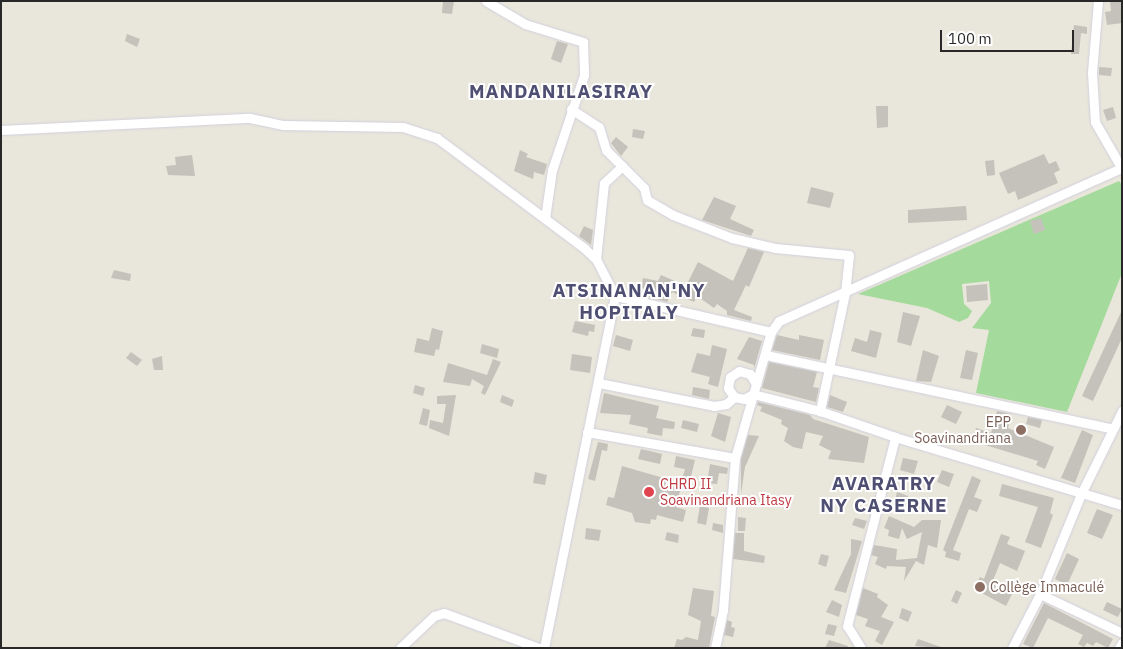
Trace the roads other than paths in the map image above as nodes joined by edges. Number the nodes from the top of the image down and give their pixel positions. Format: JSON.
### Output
{"nodes":[{"id":1,"x":486,"y":1,"type":"edge"},
{"id":2,"x":1098,"y":1,"type":"edge"},
{"id":3,"x":571,"y":109,"type":"junction"},
{"id":4,"x":1,"y":130,"type":"edge"},
{"id":5,"x":622,"y":166,"type":"junction"},
{"id":6,"x":1121,"y":169,"type":"edge"},
{"id":7,"x":545,"y":218,"type":"junction"},
{"id":8,"x":596,"y":260,"type":"junction"},
{"id":9,"x":845,"y":293,"type":"junction"},
{"id":10,"x":615,"y":296,"type":"junction"},
{"id":11,"x":771,"y":332,"type":"junction"},
{"id":12,"x":766,"y":355,"type":"junction"},
{"id":13,"x":831,"y":367,"type":"junction"},
{"id":14,"x":599,"y":383,"type":"junction"},
{"id":15,"x":756,"y":384,"type":"junction"},
{"id":16,"x":753,"y":394,"type":"junction"},
{"id":17,"x":734,"y":398,"type":"junction"},
{"id":18,"x":820,"y":411,"type":"junction"},
{"id":19,"x":1122,"y":411,"type":"edge"},
{"id":20,"x":1113,"y":429,"type":"junction"},
{"id":21,"x":587,"y":432,"type":"junction"},
{"id":22,"x":895,"y":437,"type":"junction"},
{"id":23,"x":734,"y":458,"type":"junction"},
{"id":24,"x":1082,"y":494,"type":"junction"},
{"id":25,"x":1122,"y":506,"type":"edge"},
{"id":26,"x":1040,"y":594,"type":"junction"},
{"id":27,"x":1122,"y":633,"type":"edge"},
{"id":28,"x":1122,"y":643,"type":"edge"},
{"id":29,"x":400,"y":648,"type":"edge"},
{"id":30,"x":539,"y":648,"type":"edge"},
{"id":31,"x":544,"y":648,"type":"edge"},
{"id":32,"x":715,"y":648,"type":"edge"},
{"id":33,"x":861,"y":648,"type":"edge"},
{"id":34,"x":1012,"y":648,"type":"edge"},
{"id":35,"x":1119,"y":648,"type":"edge"}],
"edges":[{"from":1,"to":3,"type":"street"},
{"from":2,"to":6,"type":"street"},
{"from":3,"to":5,"type":"street"},
{"from":3,"to":7,"type":"street"},
{"from":4,"to":7,"type":"street"},
{"from":5,"to":8,"type":"street"},
{"from":5,"to":9,"type":"street"},
{"from":6,"to":9,"type":"street"},
{"from":7,"to":8,"type":"street"},
{"from":8,"to":10,"type":"street"},
{"from":9,"to":11,"type":"street"},
{"from":9,"to":13,"type":"street"},
{"from":10,"to":11,"type":"street"},
{"from":10,"to":14,"type":"street"},
{"from":11,"to":12,"type":"street"},
{"from":12,"to":13,"type":"street"},
{"from":12,"to":15,"type":"street"},
{"from":13,"to":18,"type":"street"},
{"from":13,"to":20,"type":"street"},
{"from":14,"to":17,"type":"street"},
{"from":14,"to":21,"type":"street"},
{"from":15,"to":16,"type":"street"},
{"from":15,"to":17,"type":"street"},
{"from":16,"to":17,"type":"street"},
{"from":16,"to":18,"type":"street"},
{"from":16,"to":23,"type":"street"},
{"from":18,"to":22,"type":"street"},
{"from":19,"to":20,"type":"street"},
{"from":20,"to":24,"type":"street"},
{"from":21,"to":23,"type":"street"},
{"from":21,"to":31,"type":"street"},
{"from":22,"to":24,"type":"street"},
{"from":22,"to":33,"type":"street"},
{"from":23,"to":32,"type":"street"},
{"from":24,"to":25,"type":"street"},
{"from":24,"to":26,"type":"street"},
{"from":26,"to":27,"type":"street"},
{"from":26,"to":34,"type":"street"},
{"from":28,"to":35,"type":"street"},
{"from":29,"to":30,"type":"street"}]}
